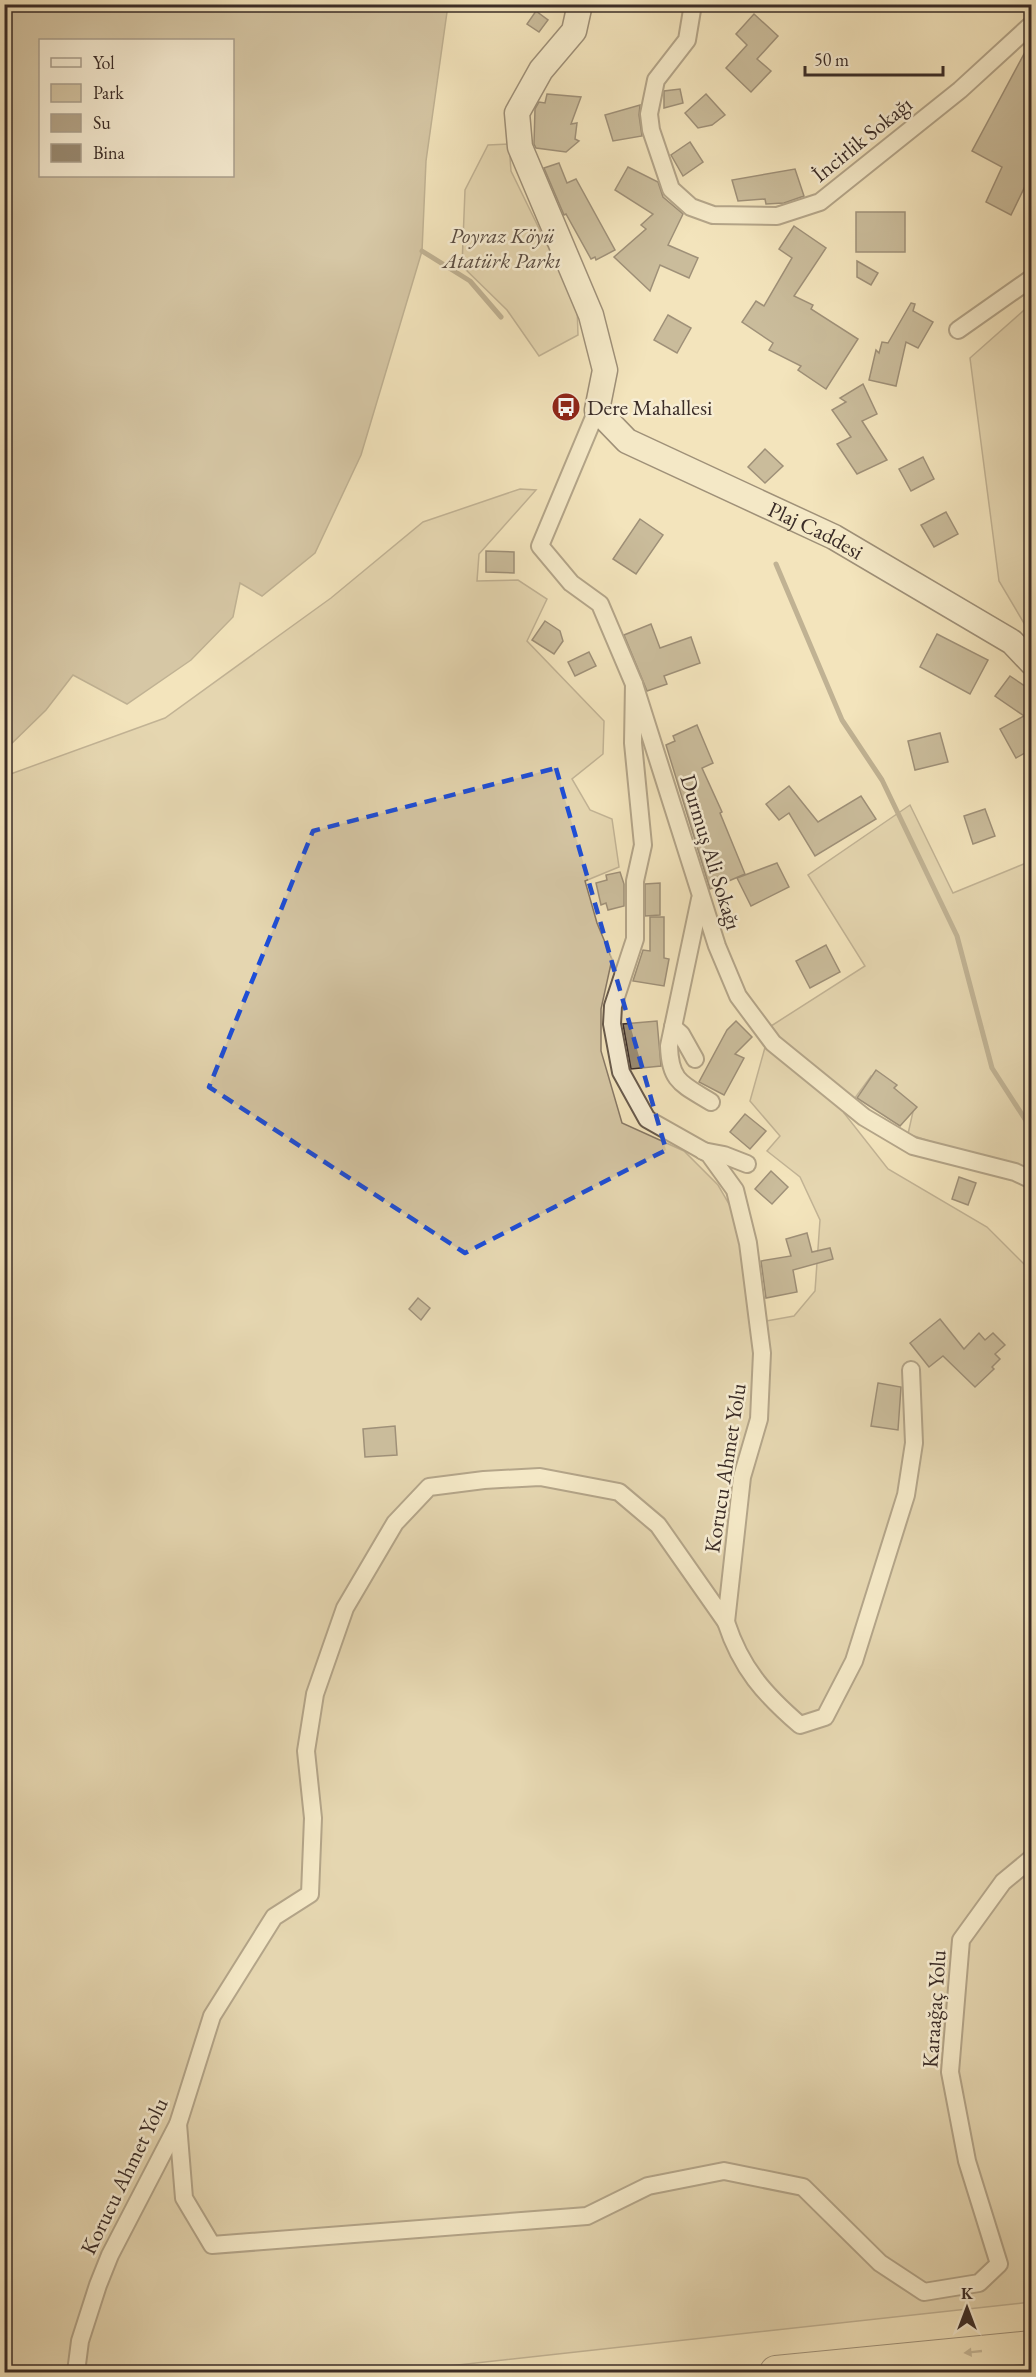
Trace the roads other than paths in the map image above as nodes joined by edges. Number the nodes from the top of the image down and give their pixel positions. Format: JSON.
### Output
{"nodes":[{"id":1,"x":580,"y":4,"type":"edge"},
{"id":2,"x":693,"y":4,"type":"edge"},
{"id":3,"x":1032,"y":24,"type":"edge"},
{"id":4,"x":1032,"y":278,"type":"edge"},
{"id":5,"x":958,"y":330,"type":"dead end"},
{"id":6,"x":597,"y":410,"type":"junction"},
{"id":7,"x":1032,"y":663,"type":"edge"},
{"id":8,"x":634,"y":684,"type":"junction"},
{"id":9,"x":701,"y":895,"type":"junction"},
{"id":10,"x":673,"y":1028,"type":"junction"},
{"id":11,"x":695,"y":1059,"type":"dead end"},
{"id":12,"x":711,"y":1102,"type":"dead end"},
{"id":13,"x":703,"y":1151,"type":"junction"},
{"id":14,"x":747,"y":1164,"type":"dead end"},
{"id":15,"x":1032,"y":1180,"type":"edge"},
{"id":16,"x":910,"y":1370,"type":"dead end"},
{"id":17,"x":726,"y":1622,"type":"junction"},
{"id":18,"x":1032,"y":1858,"type":"edge"},
{"id":19,"x":178,"y":2124,"type":"junction"},
{"id":20,"x":1032,"y":2347,"type":"edge"},
{"id":21,"x":76,"y":2373,"type":"edge"},
{"id":22,"x":776,"y":2373,"type":"edge"}],
"edges":[{"from":1,"to":6,"type":"street"},
{"from":2,"to":3,"type":"street","name":"İncirlik Sokağı"},
{"from":4,"to":5,"type":"street"},
{"from":6,"to":7,"type":"street","name":"Plaj Caddesi"},
{"from":6,"to":8,"type":"street","name":"Durmuş Ali Sokağı"},
{"from":8,"to":9,"type":"street","name":"Durmuş Ali Sokağı"},
{"from":8,"to":13,"type":"street","name":"Korucu Ahmet Yolu"},
{"from":9,"to":10,"type":"street"},
{"from":9,"to":15,"type":"street","name":"Durmuş Ali Sokağı"},
{"from":10,"to":11,"type":"street"},
{"from":10,"to":12,"type":"street"},
{"from":13,"to":14,"type":"street"},
{"from":13,"to":17,"type":"street","name":"Korucu Ahmet Yolu"},
{"from":16,"to":17,"type":"street"},
{"from":17,"to":19,"type":"street","name":"Korucu Ahmet Yolu"},
{"from":18,"to":19,"type":"street","name":"Karaağaç Yolu"},
{"from":19,"to":21,"type":"street","name":"Korucu Ahmet Yolu"},
{"from":20,"to":22,"type":"highway","one_way":true}]}
